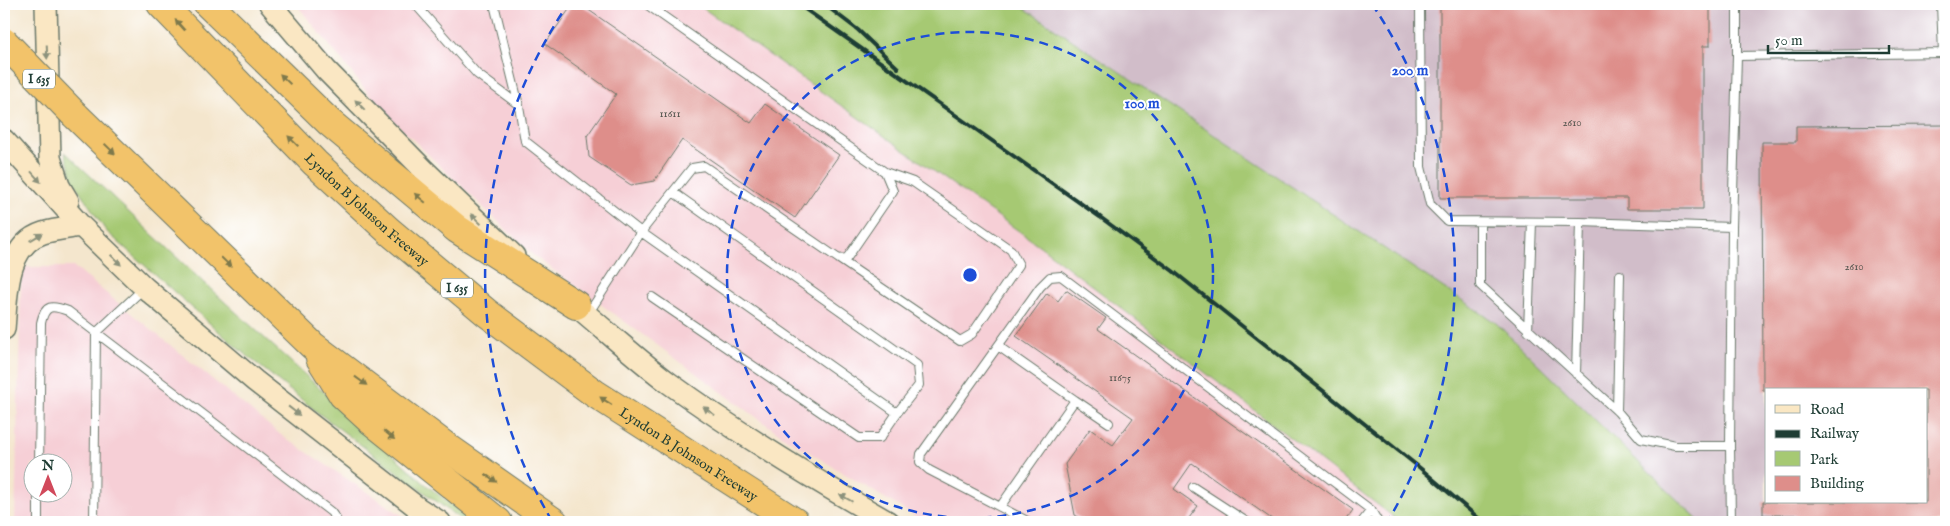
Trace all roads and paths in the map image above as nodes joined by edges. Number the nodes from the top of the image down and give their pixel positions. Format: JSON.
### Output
{"nodes":[{"id":1,"x":46,"y":4,"type":"edge"},
{"id":2,"x":161,"y":4,"type":"edge"},
{"id":3,"x":208,"y":4,"type":"edge"},
{"id":4,"x":416,"y":4,"type":"edge"},
{"id":5,"x":494,"y":4,"type":"edge"},
{"id":6,"x":646,"y":4,"type":"edge"},
{"id":7,"x":1420,"y":4,"type":"edge"},
{"id":8,"x":1737,"y":4,"type":"edge"},
{"id":9,"x":1941,"y":4,"type":"edge"},
{"id":10,"x":275,"y":5,"type":"edge"},
{"id":11,"x":4,"y":42,"type":"edge"},
{"id":12,"x":1944,"y":53,"type":"edge"},
{"id":13,"x":1737,"y":56,"type":"junction"},
{"id":14,"x":519,"y":106,"type":"junction"},
{"id":15,"x":4,"y":140,"type":"edge"},
{"id":16,"x":885,"y":172,"type":"junction"},
{"id":17,"x":673,"y":192,"type":"junction"},
{"id":18,"x":1480,"y":222,"type":"junction"},
{"id":19,"x":1532,"y":222,"type":"junction"},
{"id":20,"x":1580,"y":222,"type":"junction"},
{"id":21,"x":81,"y":226,"type":"junction"},
{"id":22,"x":1732,"y":227,"type":"junction"},
{"id":23,"x":641,"y":232,"type":"junction"},
{"id":24,"x":839,"y":259,"type":"junction"},
{"id":25,"x":1620,"y":275,"type":"dead end"},
{"id":26,"x":145,"y":288,"type":"junction"},
{"id":27,"x":652,"y":297,"type":"dead end"},
{"id":28,"x":581,"y":310,"type":"junction"},
{"id":29,"x":4,"y":329,"type":"edge"},
{"id":30,"x":1528,"y":331,"type":"junction"},
{"id":31,"x":96,"y":333,"type":"junction"},
{"id":32,"x":313,"y":346,"type":"junction"},
{"id":33,"x":998,"y":346,"type":"junction"},
{"id":34,"x":1576,"y":374,"type":"junction"},
{"id":35,"x":1075,"y":400,"type":"junction"},
{"id":36,"x":1617,"y":411,"type":"junction"},
{"id":37,"x":897,"y":412,"type":"junction"},
{"id":38,"x":1109,"y":423,"type":"dead end"},
{"id":39,"x":1730,"y":446,"type":"junction"},
{"id":40,"x":39,"y":454,"type":"edge"},
{"id":41,"x":1193,"y":487,"type":"dead end"},
{"id":42,"x":38,"y":504,"type":"edge"},
{"id":43,"x":1000,"y":507,"type":"junction"},
{"id":44,"x":1371,"y":510,"type":"junction"},
{"id":45,"x":1233,"y":513,"type":"junction"},
{"id":46,"x":413,"y":515,"type":"edge"},
{"id":47,"x":38,"y":522,"type":"edge"},
{"id":48,"x":94,"y":522,"type":"edge"},
{"id":49,"x":335,"y":522,"type":"edge"},
{"id":50,"x":440,"y":522,"type":"edge"},
{"id":51,"x":498,"y":522,"type":"edge"},
{"id":52,"x":554,"y":522,"type":"edge"},
{"id":53,"x":794,"y":522,"type":"edge"},
{"id":54,"x":888,"y":522,"type":"edge"},
{"id":55,"x":1030,"y":522,"type":"edge"},
{"id":56,"x":1227,"y":522,"type":"edge"},
{"id":57,"x":1247,"y":522,"type":"edge"},
{"id":58,"x":1362,"y":522,"type":"edge"},
{"id":59,"x":1378,"y":522,"type":"edge"},
{"id":60,"x":1731,"y":522,"type":"edge"}],
"edges":[{"from":1,"to":21,"type":"main road","one_way":true},
{"from":53,"to":2,"type":"highway","name":"Lyndon B Johnson Freeway","number":"I 635","one_way":true},
{"from":28,"to":3,"type":"highway","one_way":true},
{"from":4,"to":14,"type":"lane"},
{"from":5,"to":14,"type":"lane"},
{"from":6,"to":16,"type":"lane"},
{"from":7,"to":18,"type":"lane"},
{"from":8,"to":13,"type":"lane"},
{"from":9,"to":12,"type":"lane"},
{"from":28,"to":10,"type":"main road","one_way":true},
{"from":11,"to":32,"type":"highway","number":"I 635","one_way":true,"bridge":true},
{"from":12,"to":13,"type":"lane"},
{"from":13,"to":22,"type":"lane"},
{"from":14,"to":23,"type":"lane"},
{"from":15,"to":21,"type":"main road","one_way":true},
{"from":16,"to":24,"type":"lane"},
{"from":16,"to":24,"type":"lane"},
{"from":17,"to":23,"type":"lane"},
{"from":17,"to":24,"type":"lane"},
{"from":17,"to":37,"type":"lane"},
{"from":18,"to":19,"type":"lane"},
{"from":18,"to":30,"type":"lane"},
{"from":19,"to":20,"type":"lane"},
{"from":19,"to":30,"type":"lane"},
{"from":20,"to":22,"type":"lane"},
{"from":20,"to":34,"type":"lane"},
{"from":21,"to":26,"type":"main road","one_way":true},
{"from":29,"to":21,"type":"main road","one_way":true},
{"from":22,"to":39,"type":"lane"},
{"from":23,"to":28,"type":"lane"},
{"from":23,"to":37,"type":"lane"},
{"from":25,"to":36,"type":"lane"},
{"from":26,"to":31,"type":"lane"},
{"from":26,"to":46,"type":"main road","one_way":true},
{"from":27,"to":37,"type":"lane"},
{"from":54,"to":28,"type":"main road","one_way":true},
{"from":30,"to":34,"type":"lane"},
{"from":31,"to":40,"type":"lane"},
{"from":31,"to":48,"type":"lane"},
{"from":31,"to":49,"type":"lane"},
{"from":32,"to":51,"type":"highway","one_way":true},
{"from":32,"to":52,"type":"highway","number":"I 635","one_way":true},
{"from":33,"to":35,"type":"lane"},
{"from":33,"to":43,"type":"lane"},
{"from":33,"to":44,"type":"lane"},
{"from":34,"to":36,"type":"lane"},
{"from":35,"to":38,"type":"lane"},
{"from":35,"to":43,"type":"lane"},
{"from":36,"to":39,"type":"lane"},
{"from":39,"to":60,"type":"lane"},
{"from":41,"to":45,"type":"lane"},
{"from":42,"to":47,"type":"lane"},
{"from":43,"to":55,"type":"lane"},
{"from":44,"to":58,"type":"lane"},
{"from":44,"to":59,"type":"lane"},
{"from":45,"to":56,"type":"lane"},
{"from":45,"to":57,"type":"lane"},
{"from":46,"to":50,"type":"main road"}]}
